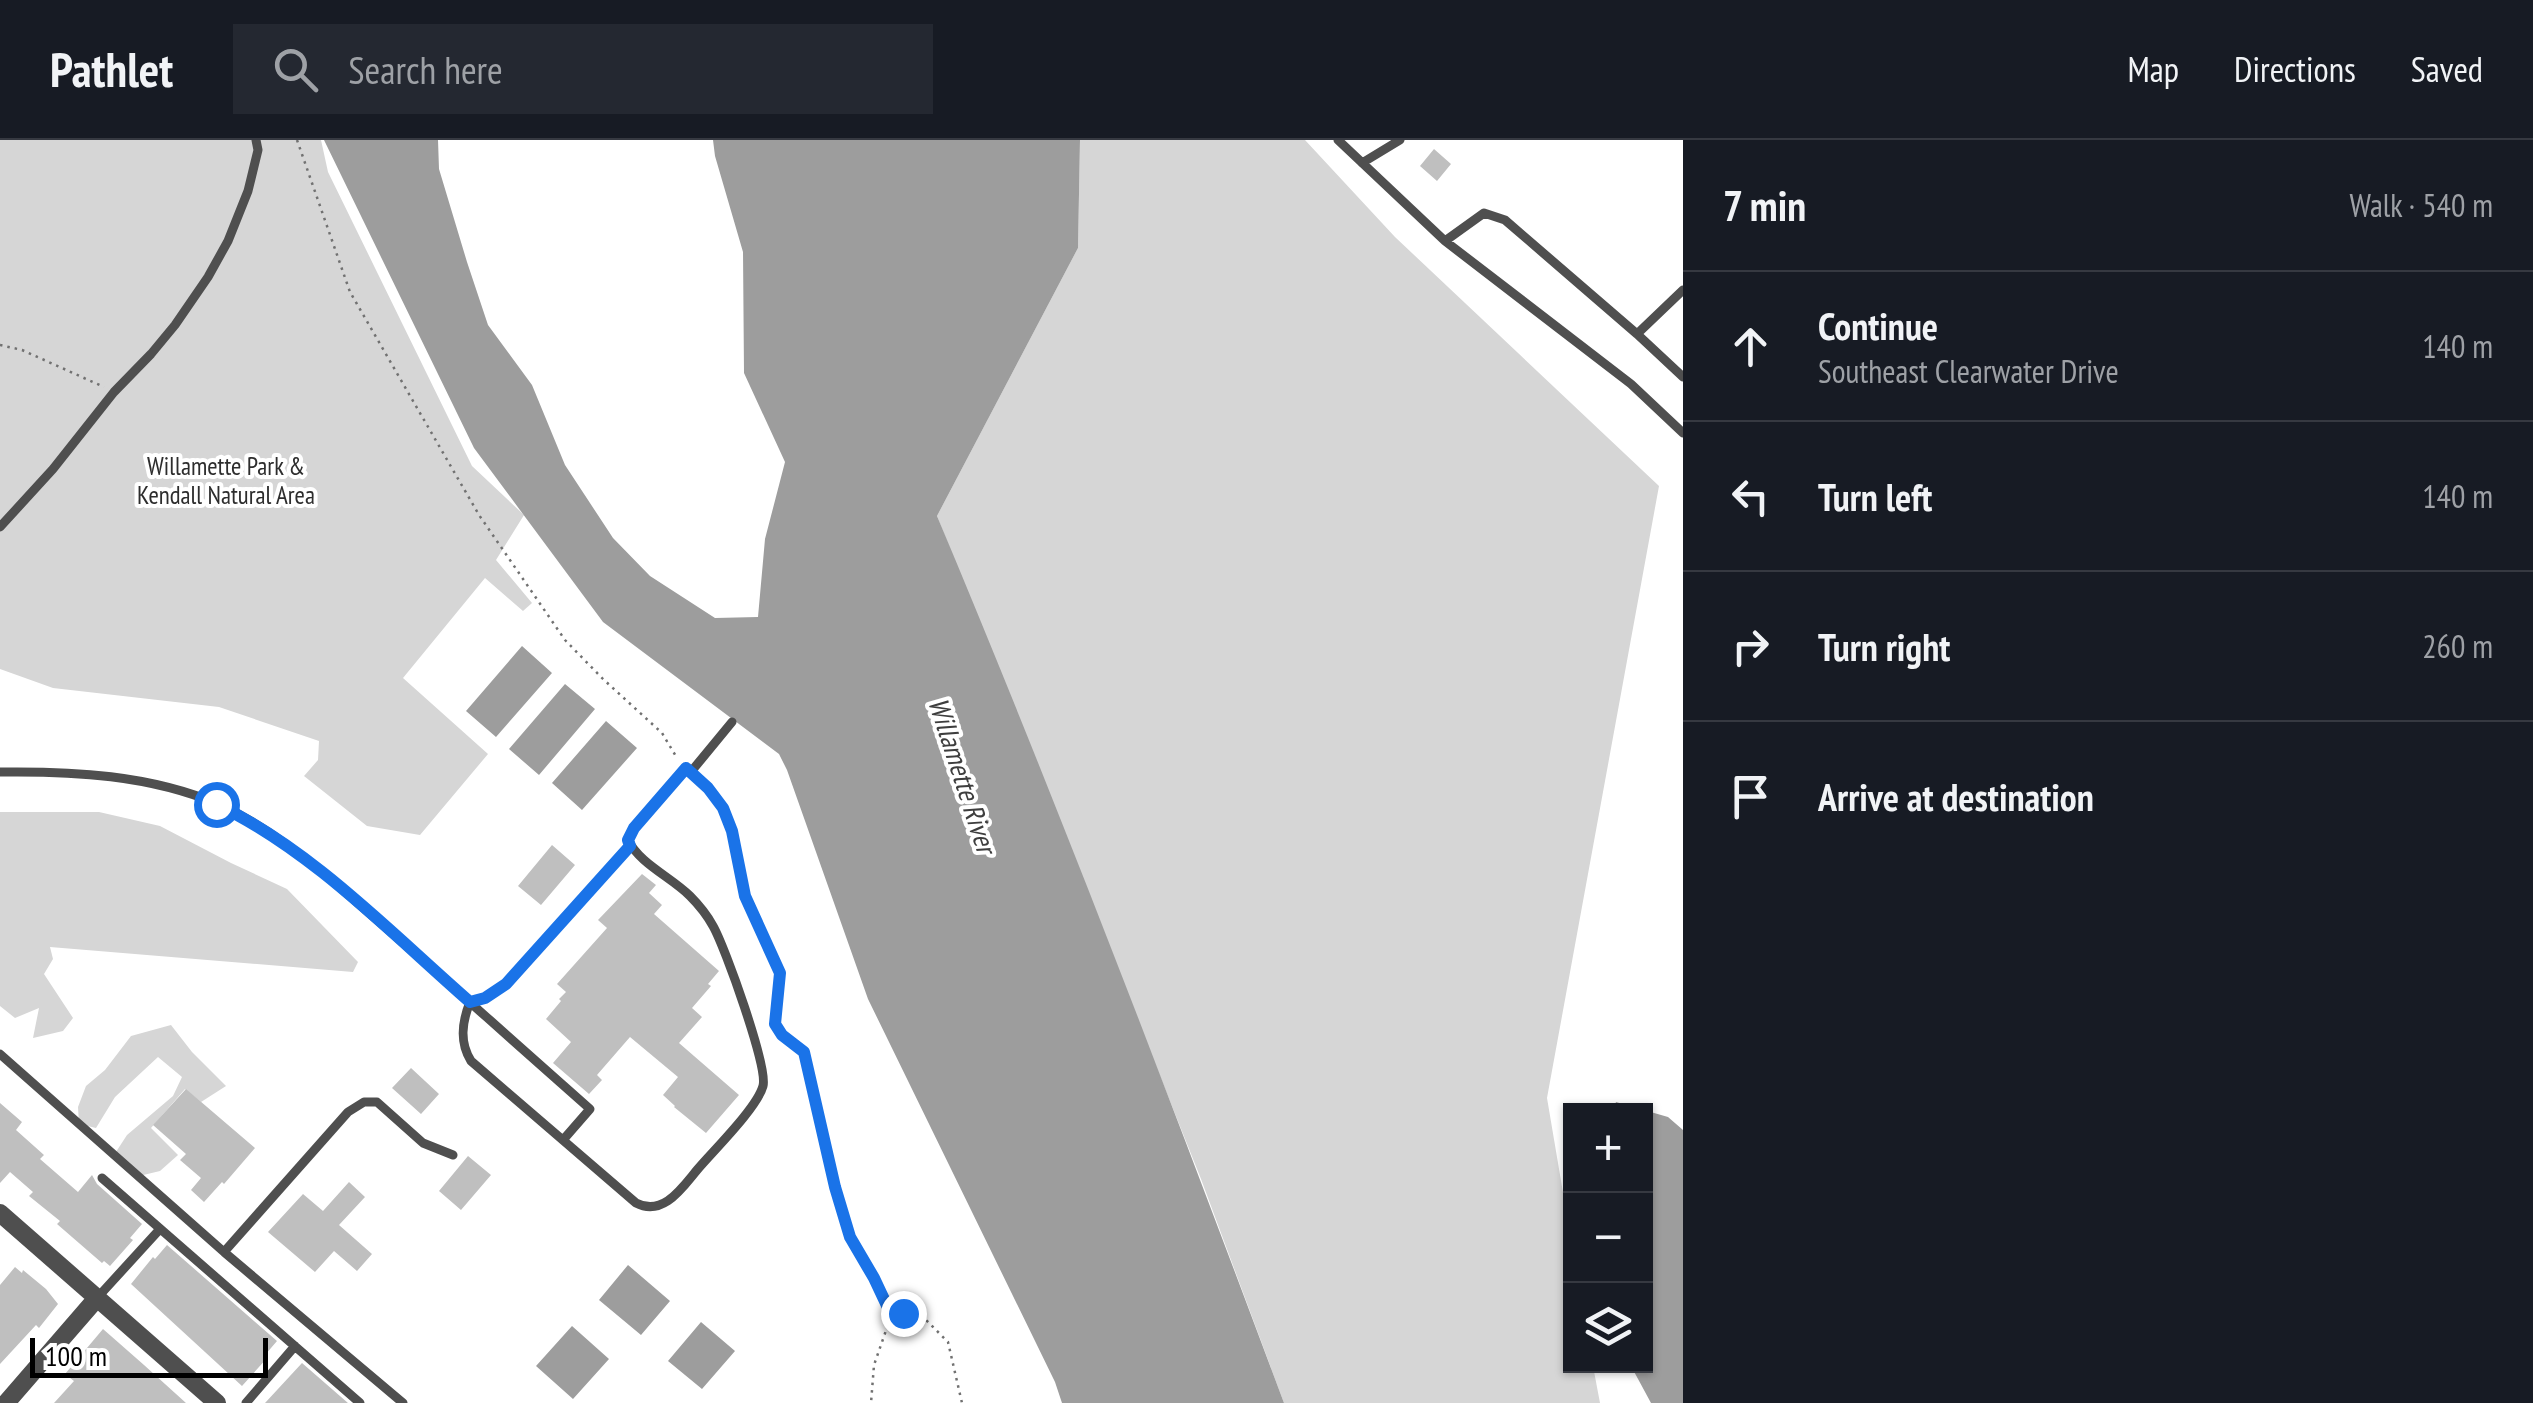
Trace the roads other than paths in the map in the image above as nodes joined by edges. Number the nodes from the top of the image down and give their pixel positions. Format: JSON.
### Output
{"nodes":[{"id":1,"x":256,"y":140,"type":"edge"},
{"id":2,"x":1338,"y":140,"type":"edge"},
{"id":3,"x":1400,"y":140,"type":"edge"},
{"id":4,"x":1362,"y":163,"type":"junction"},
{"id":5,"x":1445,"y":241,"type":"junction"},
{"id":6,"x":1683,"y":290,"type":"edge"},
{"id":7,"x":1636,"y":334,"type":"junction"},
{"id":8,"x":1683,"y":378,"type":"edge"},
{"id":9,"x":1682,"y":428,"type":"edge"},
{"id":10,"x":0,"y":527,"type":"edge"},
{"id":11,"x":732,"y":722,"type":"dead end"},
{"id":12,"x":0,"y":772,"type":"edge"},
{"id":13,"x":630,"y":846,"type":"junction"},
{"id":14,"x":470,"y":1002,"type":"junction"},
{"id":15,"x":0,"y":1054,"type":"edge"},
{"id":16,"x":563,"y":1140,"type":"junction"},
{"id":17,"x":453,"y":1155,"type":"dead end"},
{"id":18,"x":102,"y":1178,"type":"dead end"},
{"id":19,"x":0,"y":1213,"type":"edge"},
{"id":20,"x":160,"y":1228,"type":"junction"},
{"id":21,"x":224,"y":1252,"type":"junction"},
{"id":22,"x":97,"y":1298,"type":"junction"},
{"id":23,"x":295,"y":1346,"type":"junction"},
{"id":24,"x":6,"y":1403,"type":"edge"},
{"id":25,"x":217,"y":1403,"type":"edge"},
{"id":26,"x":246,"y":1403,"type":"edge"},
{"id":27,"x":360,"y":1403,"type":"edge"},
{"id":28,"x":404,"y":1403,"type":"edge"}],
"edges":[{"from":1,"to":10,"type":"lane"},
{"from":2,"to":4,"type":"lane"},
{"from":3,"to":4,"type":"lane"},
{"from":4,"to":5,"type":"lane"},
{"from":5,"to":7,"type":"lane"},
{"from":5,"to":9,"type":"lane"},
{"from":6,"to":7,"type":"lane"},
{"from":7,"to":8,"type":"lane"},
{"from":11,"to":13,"type":"lane"},
{"from":12,"to":14,"type":"lane"},
{"from":13,"to":14,"type":"lane"},
{"from":13,"to":16,"type":"lane"},
{"from":14,"to":16,"type":"lane"},
{"from":14,"to":16,"type":"lane"},
{"from":15,"to":21,"type":"lane"},
{"from":17,"to":21,"type":"lane"},
{"from":18,"to":20,"type":"lane"},
{"from":19,"to":22,"type":"street"},
{"from":20,"to":22,"type":"lane"},
{"from":20,"to":23,"type":"lane"},
{"from":21,"to":28,"type":"lane"},
{"from":22,"to":24,"type":"street"},
{"from":22,"to":25,"type":"street"},
{"from":23,"to":26,"type":"lane"},
{"from":23,"to":27,"type":"lane"}]}
